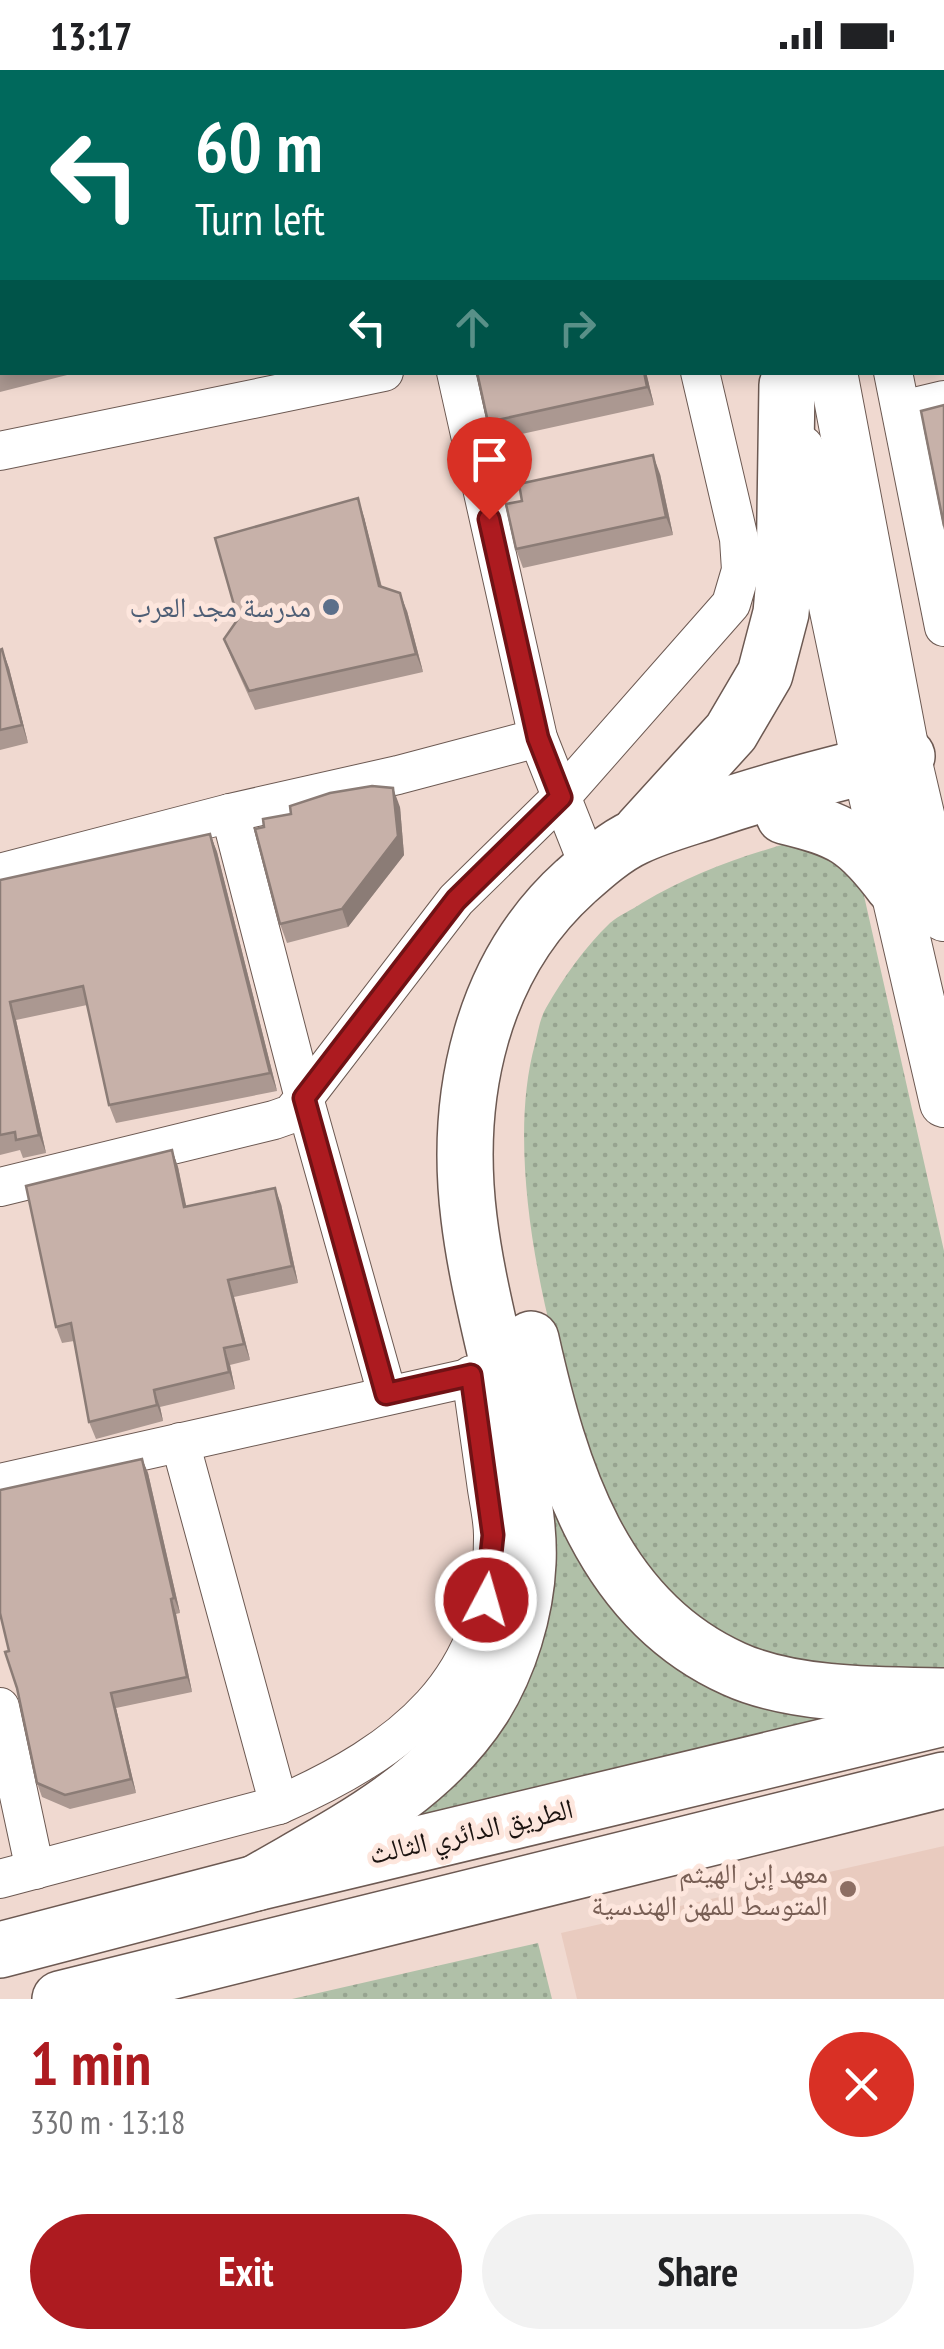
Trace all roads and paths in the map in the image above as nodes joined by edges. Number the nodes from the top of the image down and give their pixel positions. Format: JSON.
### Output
{"nodes":[{"id":1,"x":369,"y":375,"type":"edge"},
{"id":2,"x":457,"y":375,"type":"edge"},
{"id":3,"x":701,"y":375,"type":"edge"},
{"id":4,"x":894,"y":375,"type":"edge"},
{"id":5,"x":810,"y":383,"type":"edge"},
{"id":6,"x":944,"y":400,"type":"edge"},
{"id":7,"x":902,"y":410,"type":"junction"},
{"id":8,"x":0,"y":451,"type":"edge"},
{"id":9,"x":944,"y":627,"type":"edge"},
{"id":10,"x":538,"y":738,"type":"junction"},
{"id":11,"x":890,"y":777,"type":"junction"},
{"id":12,"x":561,"y":797,"type":"junction"},
{"id":13,"x":230,"y":812,"type":"junction"},
{"id":14,"x":784,"y":816,"type":"junction"},
{"id":15,"x":634,"y":838,"type":"junction"},
{"id":16,"x":590,"y":868,"type":"junction"},
{"id":17,"x":0,"y":873,"type":"edge"},
{"id":18,"x":893,"y":886,"type":"junction"},
{"id":19,"x":944,"y":918,"type":"edge"},
{"id":20,"x":304,"y":1098,"type":"junction"},
{"id":21,"x":944,"y":1103,"type":"edge"},
{"id":22,"x":0,"y":1187,"type":"edge"},
{"id":23,"x":485,"y":1373,"type":"junction"},
{"id":24,"x":386,"y":1394,"type":"junction"},
{"id":25,"x":180,"y":1442,"type":"junction"},
{"id":26,"x":0,"y":1483,"type":"edge"},
{"id":27,"x":944,"y":1696,"type":"edge"},
{"id":28,"x":0,"y":1707,"type":"edge"},
{"id":29,"x":944,"y":1718,"type":"edge"},
{"id":30,"x":944,"y":1780,"type":"edge"},
{"id":31,"x":279,"y":1805,"type":"junction"},
{"id":32,"x":18,"y":1875,"type":"edge"},
{"id":33,"x":256,"y":1883,"type":"junction"},
{"id":34,"x":0,"y":1950,"type":"edge"},
{"id":35,"x":60,"y":1999,"type":"edge"}],
"edges":[{"from":1,"to":8,"type":"street"},
{"from":2,"to":10,"type":"street"},
{"from":3,"to":12,"type":"street"},
{"from":4,"to":7,"type":"street"},
{"from":5,"to":11,"type":"main road"},
{"from":5,"to":15,"type":"highway"},
{"from":6,"to":7,"type":"street"},
{"from":7,"to":9,"type":"street"},
{"from":10,"to":12,"type":"street"},
{"from":10,"to":13,"type":"street"},
{"from":11,"to":14,"type":"highway"},
{"from":11,"to":15,"type":"highway"},
{"from":11,"to":18,"type":"main road"},
{"from":11,"to":19,"type":"main road"},
{"from":12,"to":16,"type":"street"},
{"from":12,"to":20,"type":"street"},
{"from":13,"to":17,"type":"street"},
{"from":13,"to":20,"type":"street"},
{"from":14,"to":18,"type":"highway"},
{"from":14,"to":27,"type":"highway"},
{"from":15,"to":16,"type":"highway"},
{"from":16,"to":23,"type":"highway"},
{"from":18,"to":21,"type":"main road"},
{"from":20,"to":22,"type":"street"},
{"from":20,"to":24,"type":"street"},
{"from":23,"to":24,"type":"street"},
{"from":23,"to":31,"type":"street"},
{"from":23,"to":33,"type":"highway"},
{"from":24,"to":25,"type":"street"},
{"from":25,"to":26,"type":"street"},
{"from":25,"to":31,"type":"street"},
{"from":28,"to":32,"type":"street"},
{"from":29,"to":33,"type":"highway","name":"الطريق الدائري الثالث"},
{"from":30,"to":35,"type":"highway"},
{"from":31,"to":32,"type":"street"},
{"from":33,"to":34,"type":"highway","name":"الطريق الدائري الثالث"}]}
